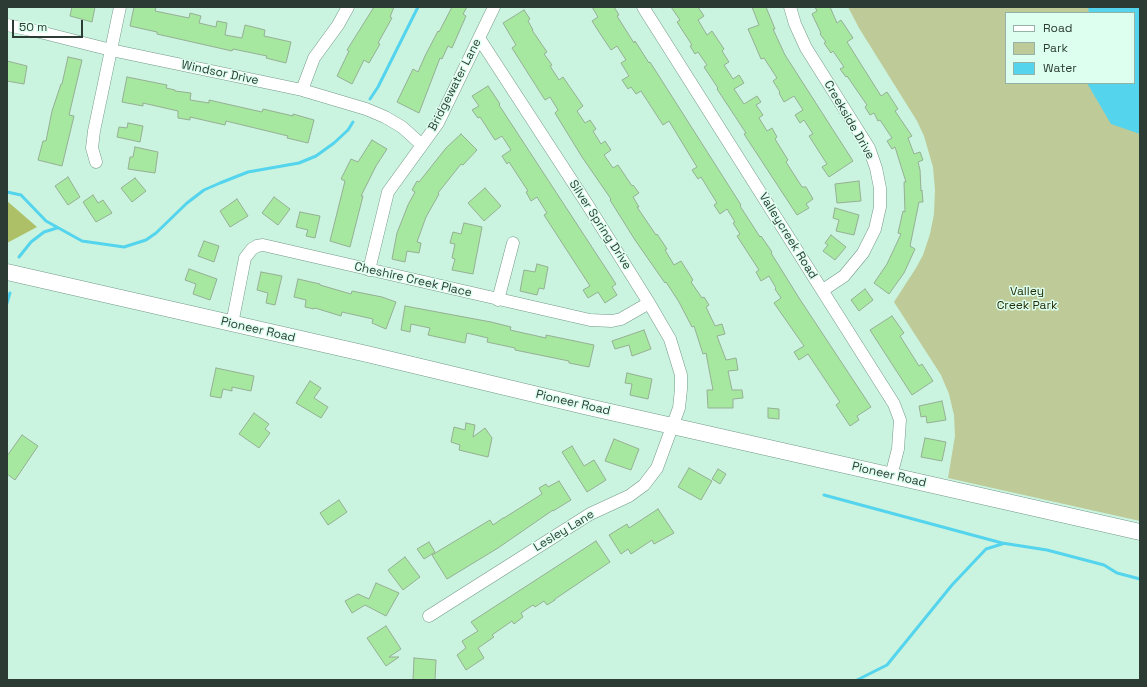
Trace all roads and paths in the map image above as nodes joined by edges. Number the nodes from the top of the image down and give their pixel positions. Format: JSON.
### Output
{"nodes":[{"id":1,"x":120,"y":7,"type":"edge"},
{"id":2,"x":348,"y":7,"type":"edge"},
{"id":3,"x":494,"y":7,"type":"edge"},
{"id":4,"x":643,"y":7,"type":"edge"},
{"id":5,"x":790,"y":7,"type":"edge"},
{"id":6,"x":7,"y":25,"type":"edge"},
{"id":7,"x":479,"y":38,"type":"junction"},
{"id":8,"x":111,"y":50,"type":"junction"},
{"id":9,"x":302,"y":90,"type":"junction"},
{"id":10,"x":422,"y":145,"type":"junction"},
{"id":11,"x":96,"y":162,"type":"dead end"},
{"id":12,"x":513,"y":243,"type":"dead end"},
{"id":13,"x":369,"y":270,"type":"junction"},
{"id":14,"x":7,"y":272,"type":"edge"},
{"id":15,"x":823,"y":290,"type":"junction"},
{"id":16,"x":498,"y":300,"type":"junction"},
{"id":17,"x":649,"y":303,"type":"junction"},
{"id":18,"x":232,"y":324,"type":"junction"},
{"id":19,"x":672,"y":426,"type":"junction"},
{"id":20,"x":891,"y":476,"type":"junction"},
{"id":21,"x":1140,"y":532,"type":"edge"},
{"id":22,"x":428,"y":616,"type":"dead end"}],
"edges":[{"from":1,"to":8,"type":"street"},
{"from":2,"to":9,"type":"street"},
{"from":3,"to":7,"type":"street","name":"Bridgewater Lane"},
{"from":4,"to":15,"type":"street","name":"Valleycreek Road"},
{"from":5,"to":15,"type":"street","name":"Creekside Drive"},
{"from":6,"to":8,"type":"street","name":"Windsor Drive"},
{"from":7,"to":10,"type":"street","name":"Bridgewater Lane"},
{"from":7,"to":17,"type":"street","name":"Silver Spring Drive"},
{"from":8,"to":9,"type":"street","name":"Windsor Drive"},
{"from":8,"to":11,"type":"street"},
{"from":9,"to":10,"type":"street","name":"Windsor Drive"},
{"from":10,"to":13,"type":"street","name":"Bridgewater Lane"},
{"from":12,"to":16,"type":"street"},
{"from":13,"to":16,"type":"street","name":"Cheshire Creek Place"},
{"from":13,"to":18,"type":"street","name":"Cheshire Creek Place"},
{"from":14,"to":18,"type":"main road","name":"Pioneer Road"},
{"from":15,"to":20,"type":"street","name":"Valleycreek Road"},
{"from":16,"to":17,"type":"street","name":"Cheshire Creek Place"},
{"from":17,"to":19,"type":"street","name":"Silver Spring Drive"},
{"from":18,"to":19,"type":"main road","name":"Pioneer Road"},
{"from":19,"to":20,"type":"main road","name":"Pioneer Road"},
{"from":19,"to":22,"type":"street","name":"Lesley Lane"},
{"from":20,"to":21,"type":"main road","name":"Pioneer Road"}]}
